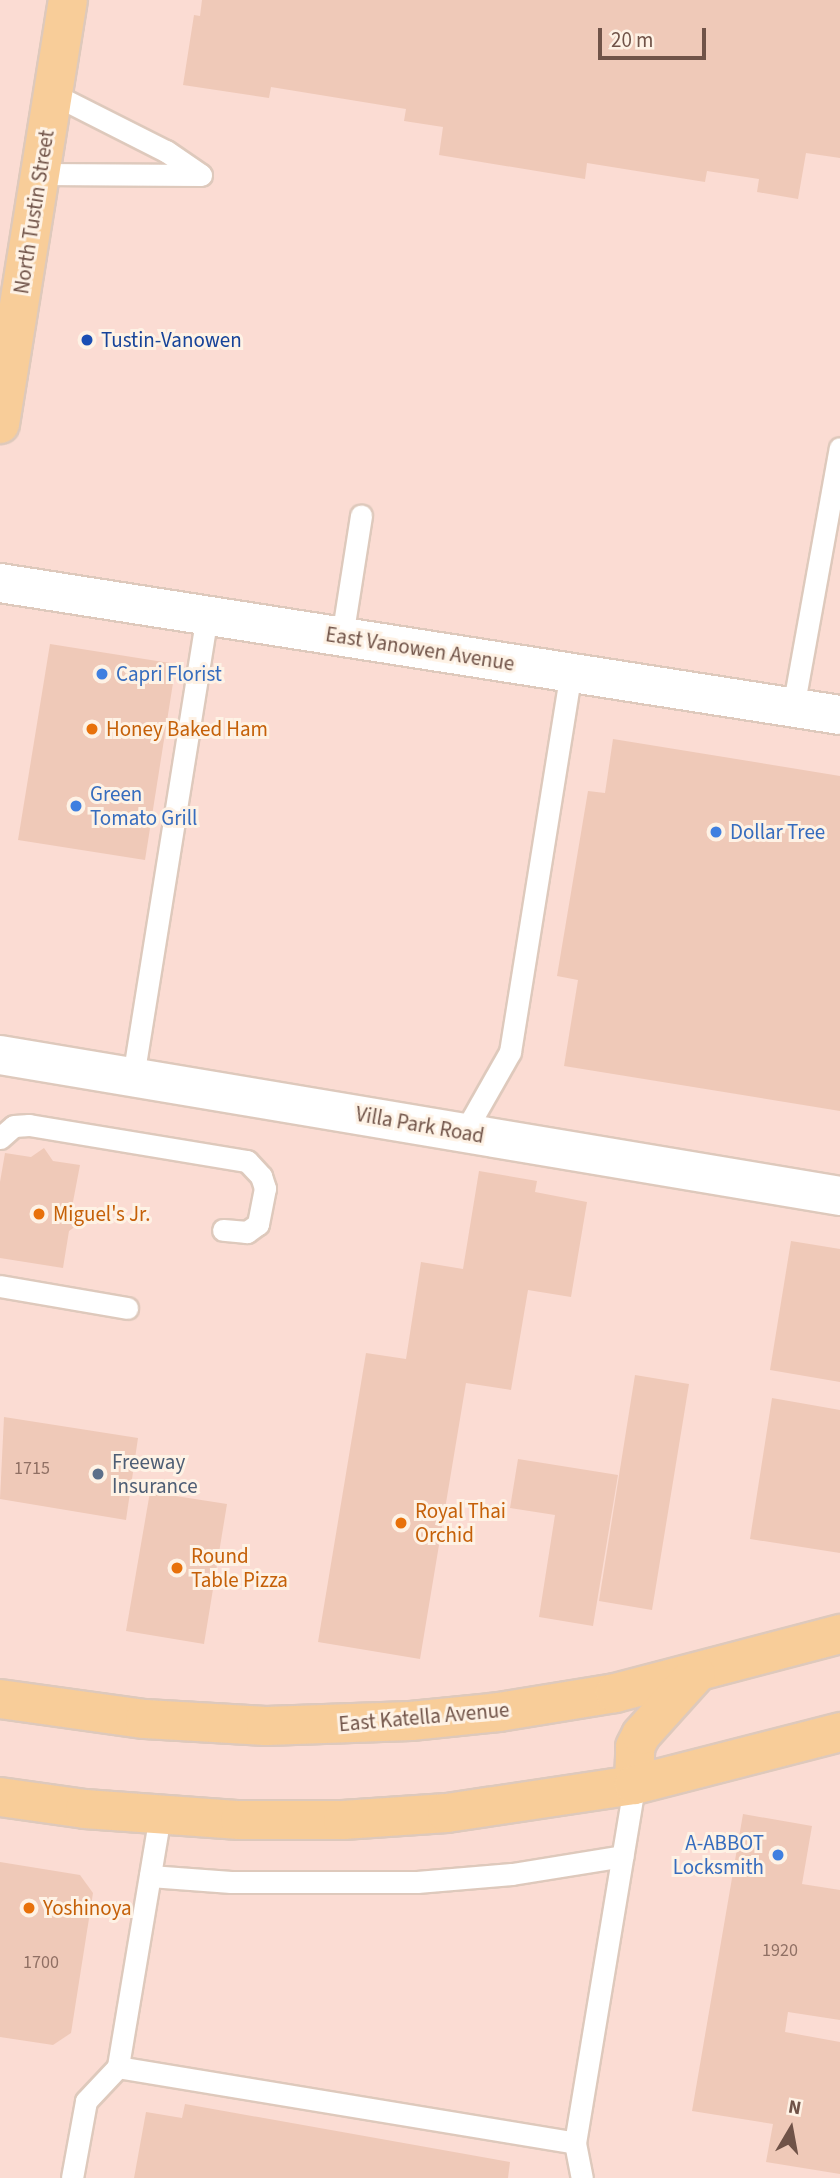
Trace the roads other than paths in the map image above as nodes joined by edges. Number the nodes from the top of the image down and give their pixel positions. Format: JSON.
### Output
{"nodes":[{"id":1,"x":68,"y":0,"type":"edge"},
{"id":2,"x":53,"y":93,"type":"junction"},
{"id":3,"x":40,"y":174,"type":"junction"},
{"id":4,"x":0,"y":424,"type":"edge"},
{"id":5,"x":840,"y":448,"type":"edge"},
{"id":6,"x":361,"y":515,"type":"dead end"},
{"id":7,"x":0,"y":583,"type":"edge"},
{"id":8,"x":207,"y":615,"type":"junction"},
{"id":9,"x":342,"y":637,"type":"junction"},
{"id":10,"x":571,"y":673,"type":"junction"},
{"id":11,"x":793,"y":708,"type":"junction"},
{"id":12,"x":840,"y":715,"type":"edge"},
{"id":13,"x":0,"y":1055,"type":"edge"},
{"id":14,"x":133,"y":1077,"type":"junction"},
{"id":15,"x":464,"y":1133,"type":"junction"},
{"id":16,"x":0,"y":1138,"type":"edge"},
{"id":17,"x":840,"y":1196,"type":"edge"},
{"id":18,"x":223,"y":1230,"type":"dead end"},
{"id":19,"x":0,"y":1286,"type":"edge"},
{"id":20,"x":127,"y":1308,"type":"dead end"},
{"id":21,"x":840,"y":1634,"type":"edge"},
{"id":22,"x":696,"y":1674,"type":"junction"},
{"id":23,"x":0,"y":1699,"type":"edge"},
{"id":24,"x":840,"y":1732,"type":"edge"},
{"id":25,"x":634,"y":1785,"type":"junction"},
{"id":26,"x":0,"y":1797,"type":"edge"},
{"id":27,"x":160,"y":1815,"type":"junction"},
{"id":28,"x":623,"y":1856,"type":"junction"},
{"id":29,"x":150,"y":1876,"type":"junction"},
{"id":30,"x":118,"y":2067,"type":"junction"},
{"id":31,"x":575,"y":2144,"type":"junction"},
{"id":32,"x":72,"y":2178,"type":"edge"},
{"id":33,"x":582,"y":2178,"type":"edge"}],
"edges":[{"from":1,"to":2,"type":"main road","name":"North Tustin Street"},
{"from":2,"to":3,"type":"main road","name":"North Tustin Street"},
{"from":2,"to":3,"type":"lane"},
{"from":3,"to":4,"type":"main road","name":"North Tustin Street"},
{"from":5,"to":11,"type":"lane"},
{"from":6,"to":9,"type":"lane"},
{"from":7,"to":8,"type":"street","name":"East Vanowen Avenue"},
{"from":8,"to":9,"type":"street","name":"East Vanowen Avenue"},
{"from":8,"to":14,"type":"lane"},
{"from":9,"to":10,"type":"street","name":"East Vanowen Avenue"},
{"from":10,"to":11,"type":"street","name":"East Vanowen Avenue"},
{"from":10,"to":15,"type":"lane"},
{"from":11,"to":12,"type":"street","name":"East Vanowen Avenue"},
{"from":13,"to":14,"type":"street","name":"Villa Park Road"},
{"from":14,"to":15,"type":"street","name":"Villa Park Road"},
{"from":15,"to":17,"type":"street","name":"Villa Park Road"},
{"from":16,"to":18,"type":"lane"},
{"from":19,"to":20,"type":"lane"},
{"from":21,"to":22,"type":"main road","name":"East Katella Avenue"},
{"from":22,"to":23,"type":"main road","name":"East Katella Avenue"},
{"from":22,"to":25,"type":"main road"},
{"from":24,"to":25,"type":"main road"},
{"from":25,"to":27,"type":"main road"},
{"from":25,"to":28,"type":"lane"},
{"from":26,"to":27,"type":"main road"},
{"from":27,"to":29,"type":"lane"},
{"from":28,"to":29,"type":"lane"},
{"from":28,"to":31,"type":"lane"},
{"from":29,"to":30,"type":"lane"},
{"from":30,"to":31,"type":"lane"},
{"from":30,"to":32,"type":"lane"},
{"from":31,"to":33,"type":"lane"}]}
